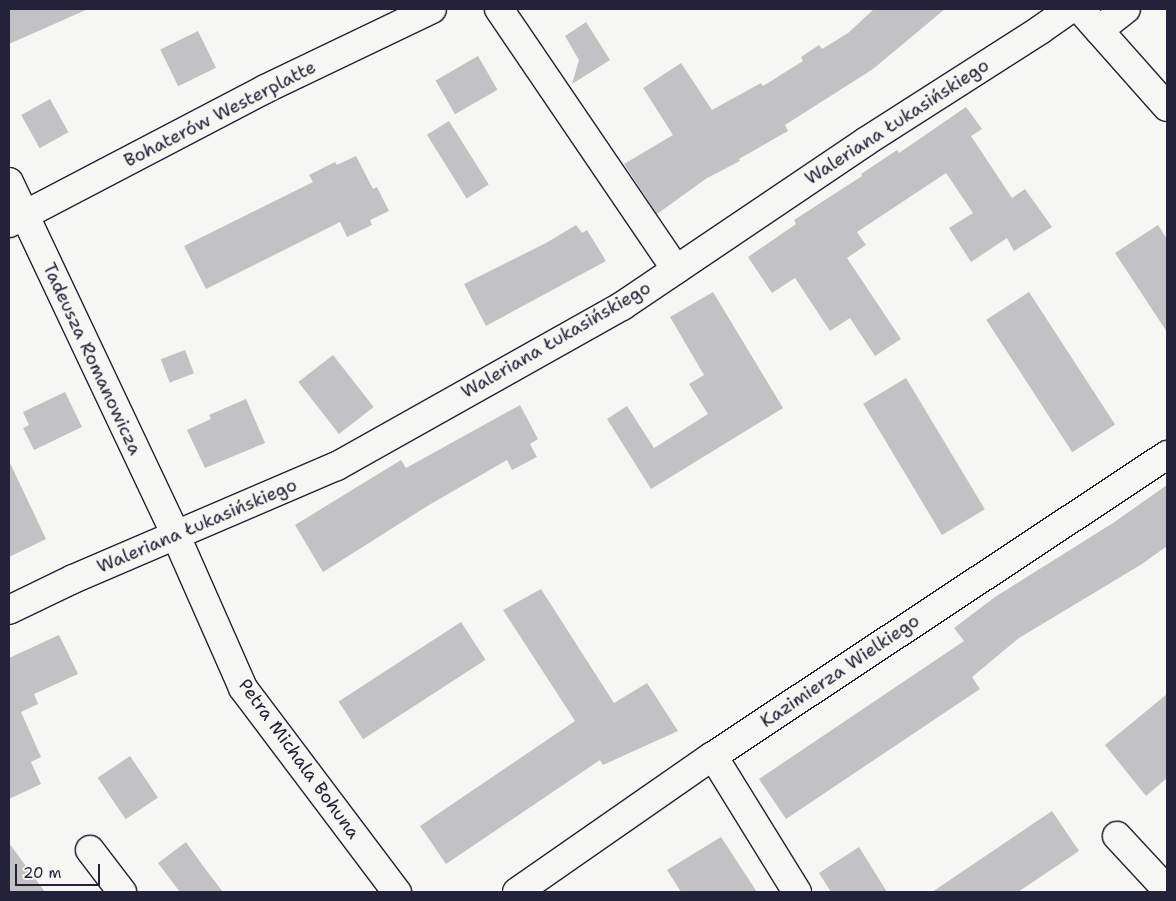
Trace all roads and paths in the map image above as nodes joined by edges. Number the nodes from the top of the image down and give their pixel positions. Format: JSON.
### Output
{"nodes":[{"id":1,"x":432,"y":9,"type":"edge"},
{"id":2,"x":499,"y":9,"type":"edge"},
{"id":3,"x":1070,"y":9,"type":"edge"},
{"id":4,"x":1080,"y":9,"type":"edge"},
{"id":5,"x":1126,"y":9,"type":"edge"},
{"id":6,"x":1099,"y":30,"type":"junction"},
{"id":7,"x":1167,"y":106,"type":"edge"},
{"id":8,"x":9,"y":182,"type":"edge"},
{"id":9,"x":16,"y":219,"type":"edge"},
{"id":10,"x":676,"y":269,"type":"junction"},
{"id":11,"x":1167,"y":455,"type":"edge"},
{"id":12,"x":176,"y":536,"type":"junction"},
{"id":13,"x":9,"y":610,"type":"edge"},
{"id":14,"x":713,"y":756,"type":"junction"},
{"id":15,"x":1117,"y":836,"type":"dead end"},
{"id":16,"x":90,"y":850,"type":"dead end"},
{"id":17,"x":1167,"y":890,"type":"edge"},
{"id":18,"x":122,"y":892,"type":"edge"},
{"id":19,"x":397,"y":892,"type":"edge"},
{"id":20,"x":517,"y":892,"type":"edge"},
{"id":21,"x":797,"y":892,"type":"edge"}],
"edges":[{"from":1,"to":9,"type":"street","name":"Bohaterów Westerplatte"},
{"from":2,"to":10,"type":"street"},
{"from":3,"to":10,"type":"street","name":"Waleriana Łukasińskiego"},
{"from":4,"to":6,"type":"street"},
{"from":5,"to":6,"type":"street"},
{"from":6,"to":7,"type":"street"},
{"from":8,"to":9,"type":"street","name":"Tadeusza Romanowicza"},
{"from":9,"to":12,"type":"street","name":"Tadeusza Romanowicza"},
{"from":10,"to":12,"type":"street","name":"Waleriana Łukasińskiego"},
{"from":11,"to":14,"type":"street","name":"Kazimierza Wielkiego"},
{"from":12,"to":13,"type":"street","name":"Waleriana Łukasińskiego"},
{"from":12,"to":19,"type":"street","name":"Petra Michala Bohuna"},
{"from":14,"to":20,"type":"street","name":"Kazimierza Wielkiego"},
{"from":14,"to":21,"type":"street"},
{"from":15,"to":17,"type":"street"},
{"from":16,"to":18,"type":"street"}]}
